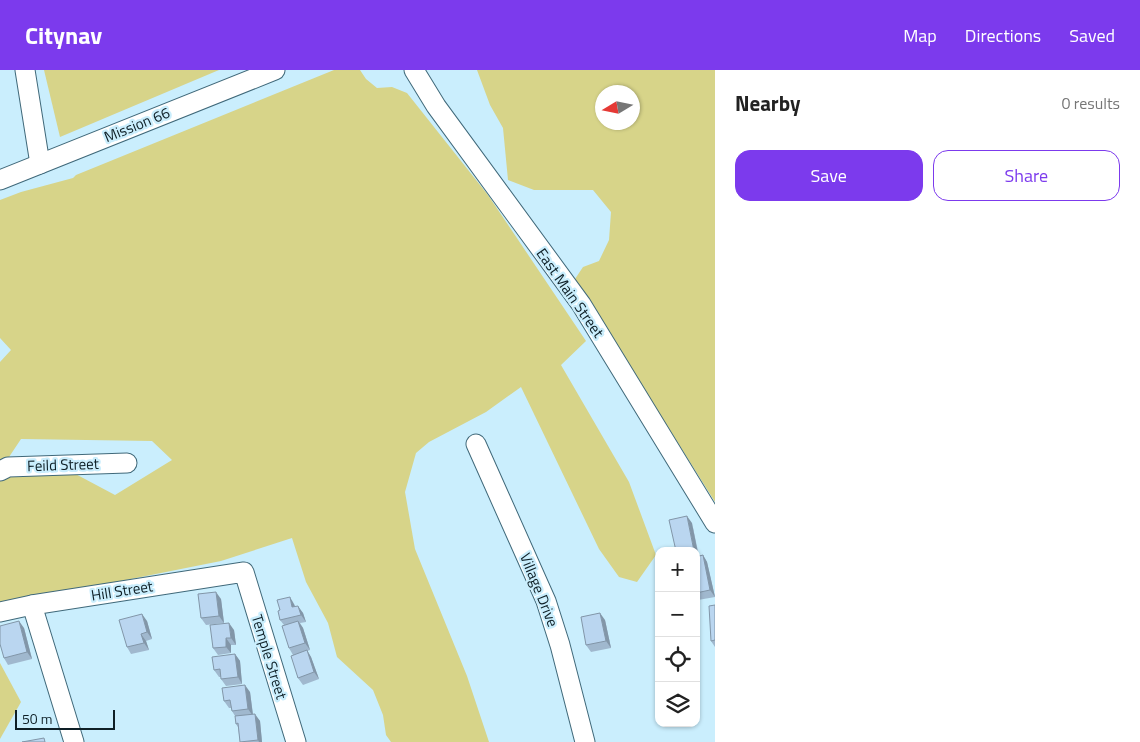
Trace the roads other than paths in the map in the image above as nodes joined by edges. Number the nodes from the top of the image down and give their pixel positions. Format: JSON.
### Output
{"nodes":[{"id":1,"x":25,"y":70,"type":"edge"},
{"id":2,"x":275,"y":70,"type":"edge"},
{"id":3,"x":414,"y":70,"type":"edge"},
{"id":4,"x":40,"y":164,"type":"junction"},
{"id":5,"x":0,"y":180,"type":"edge"},
{"id":6,"x":476,"y":444,"type":"dead end"},
{"id":7,"x":127,"y":463,"type":"dead end"},
{"id":8,"x":0,"y":472,"type":"edge"},
{"id":9,"x":715,"y":523,"type":"edge"},
{"id":10,"x":244,"y":572,"type":"joint"},
{"id":11,"x":32,"y":605,"type":"junction"},
{"id":12,"x":0,"y":612,"type":"edge"},
{"id":13,"x":74,"y":742,"type":"edge"},
{"id":14,"x":296,"y":742,"type":"edge"},
{"id":15,"x":585,"y":742,"type":"edge"}],
"edges":[{"from":1,"to":4,"type":"street"},
{"from":2,"to":4,"type":"street","name":"Mission 66"},
{"from":3,"to":9,"type":"street","name":"East Main Street"},
{"from":4,"to":5,"type":"street","name":"Mission 66"},
{"from":6,"to":15,"type":"street","name":"Village Drive"},
{"from":7,"to":8,"type":"street","name":"Feild Street"},
{"from":10,"to":11,"type":"street","name":"Hill Street"},
{"from":10,"to":14,"type":"street","name":"Temple Street"},
{"from":11,"to":12,"type":"street","name":"Hill Street"},
{"from":11,"to":13,"type":"street"}]}
